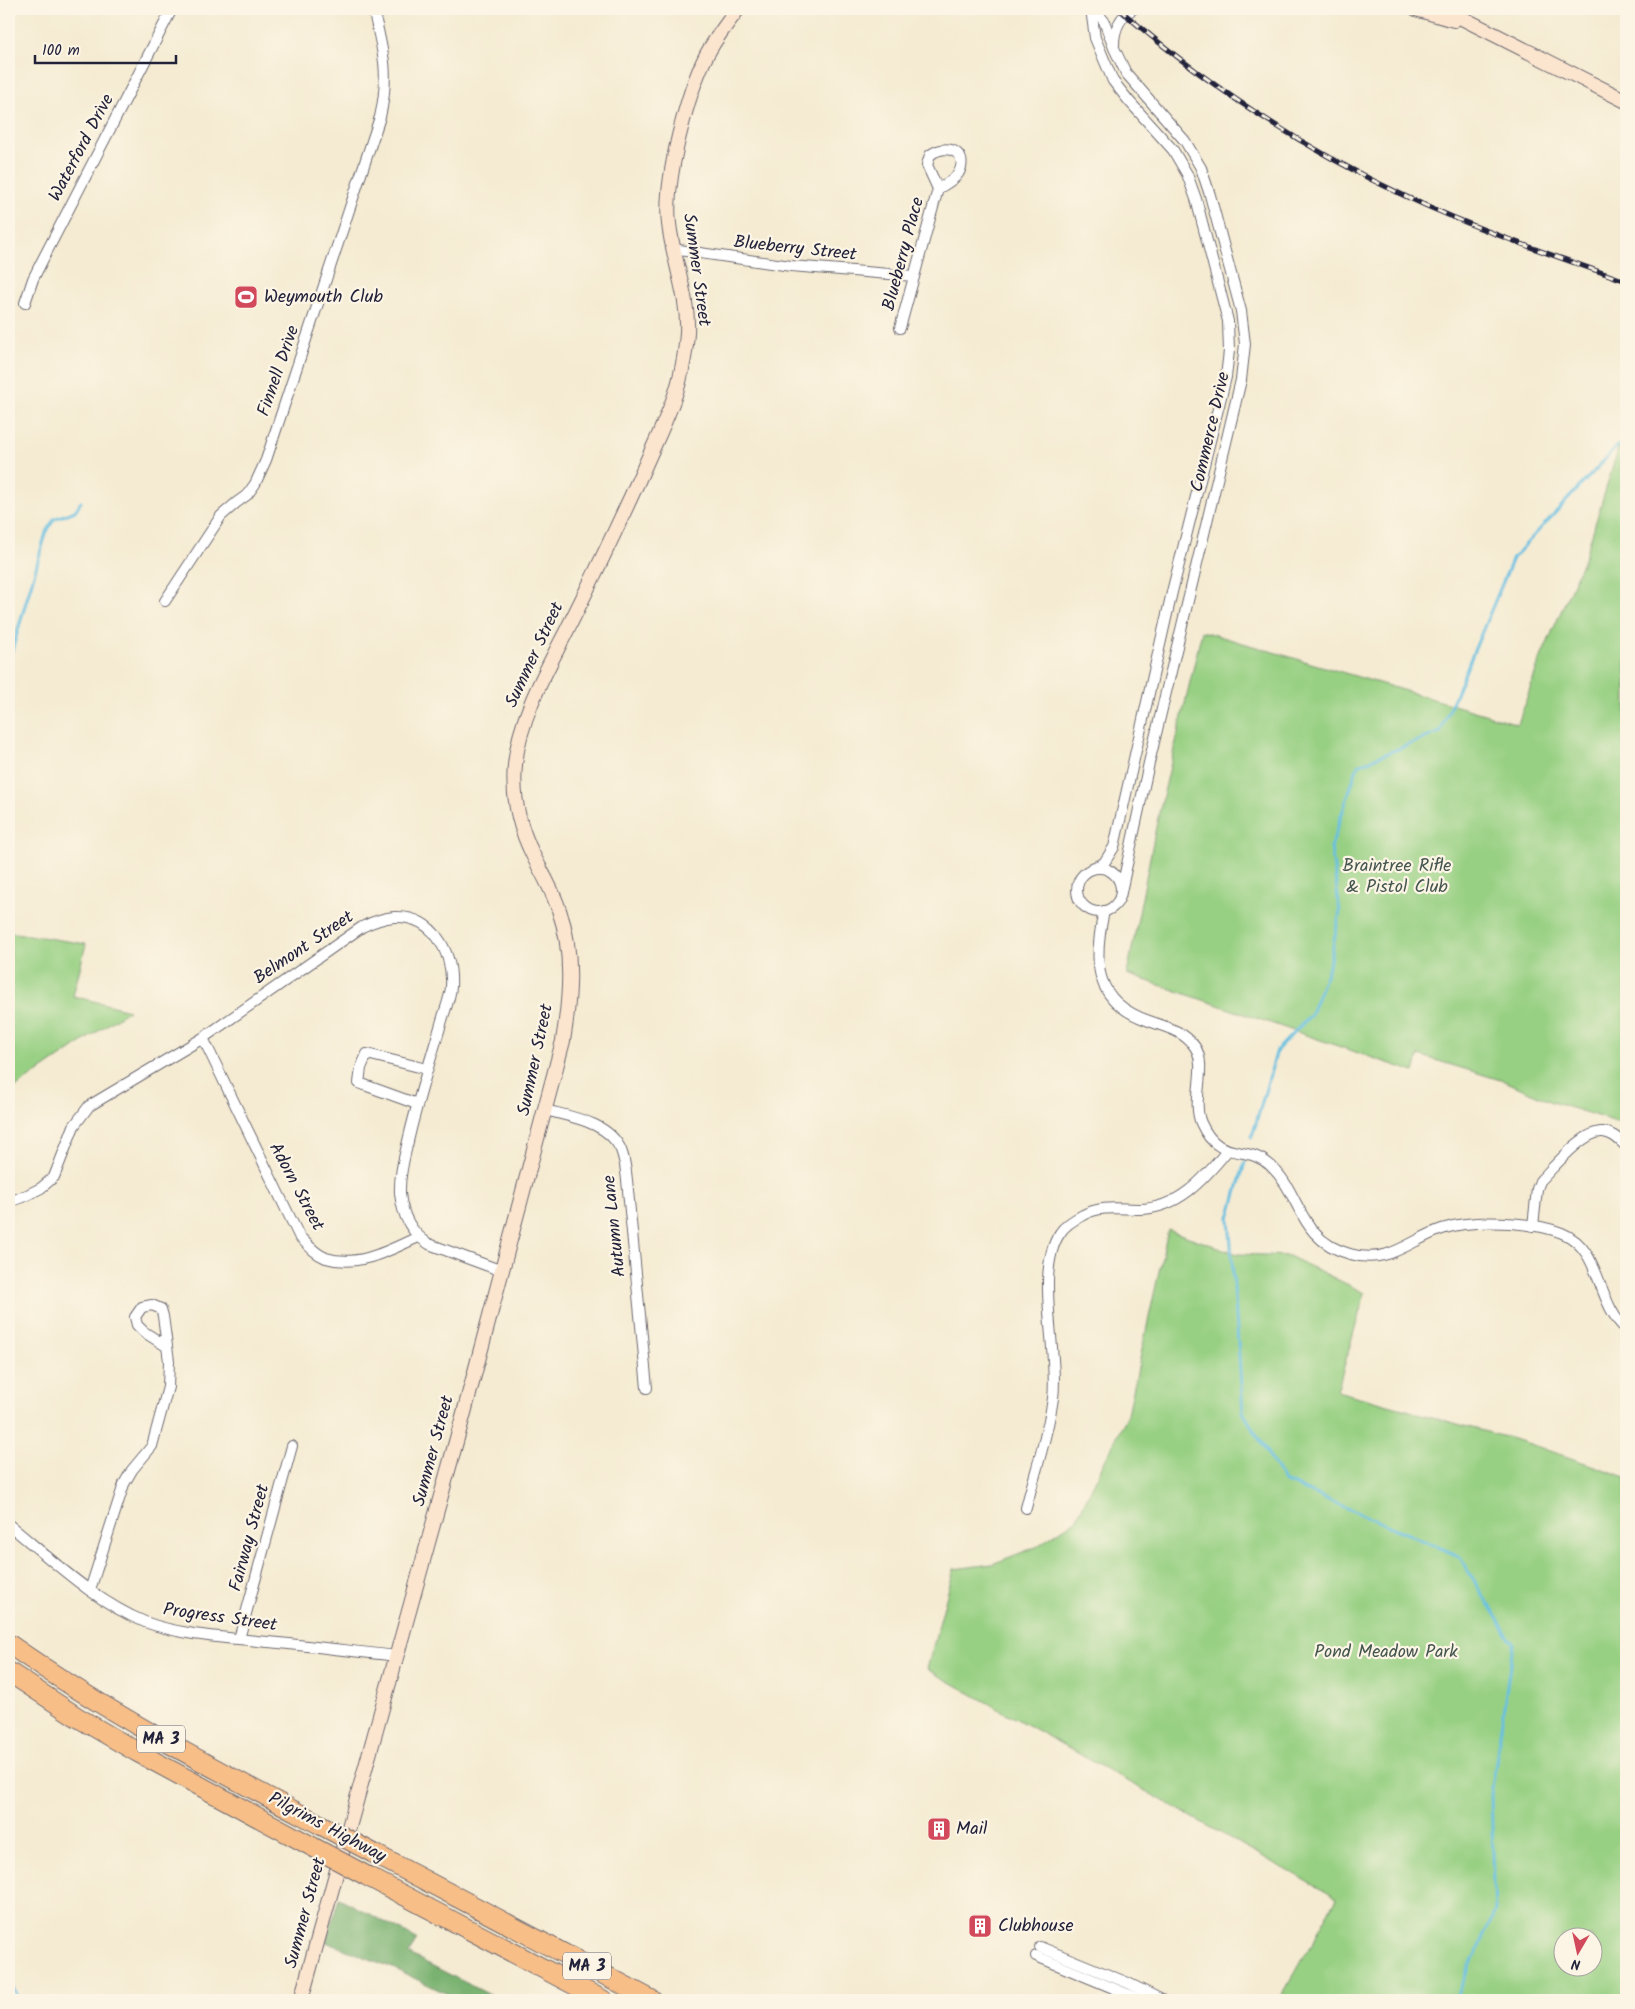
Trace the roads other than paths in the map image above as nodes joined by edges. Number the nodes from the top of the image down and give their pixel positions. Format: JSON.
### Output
{"nodes":[{"id":1,"x":172,"y":9,"type":"edge"},
{"id":2,"x":373,"y":9,"type":"edge"},
{"id":3,"x":738,"y":9,"type":"edge"},
{"id":4,"x":1093,"y":9,"type":"edge"},
{"id":5,"x":1133,"y":9,"type":"edge"},
{"id":6,"x":1416,"y":9,"type":"edge"},
{"id":7,"x":1444,"y":9,"type":"edge"},
{"id":8,"x":1480,"y":28,"type":"junction"},
{"id":9,"x":1114,"y":48,"type":"junction"},
{"id":10,"x":1130,"y":79,"type":"junction"},
{"id":11,"x":1118,"y":88,"type":"junction"},
{"id":12,"x":1147,"y":98,"type":"junction"},
{"id":13,"x":1626,"y":101,"type":"edge"},
{"id":14,"x":1136,"y":109,"type":"junction"},
{"id":15,"x":938,"y":189,"type":"dead end"},
{"id":16,"x":672,"y":249,"type":"junction"},
{"id":17,"x":1230,"y":270,"type":"junction"},
{"id":18,"x":1216,"y":274,"type":"junction"},
{"id":19,"x":914,"y":276,"type":"junction"},
{"id":20,"x":25,"y":303,"type":"dead end"},
{"id":21,"x":900,"y":328,"type":"dead end"},
{"id":22,"x":165,"y":600,"type":"dead end"},
{"id":23,"x":1092,"y":868,"type":"junction"},
{"id":24,"x":1121,"y":892,"type":"junction"},
{"id":25,"x":1104,"y":911,"type":"junction"},
{"id":26,"x":203,"y":1038,"type":"junction"},
{"id":27,"x":427,"y":1069,"type":"junction"},
{"id":28,"x":417,"y":1104,"type":"junction"},
{"id":29,"x":545,"y":1110,"type":"junction"},
{"id":30,"x":1626,"y":1146,"type":"edge"},
{"id":31,"x":1227,"y":1151,"type":"junction"},
{"id":32,"x":9,"y":1202,"type":"edge"},
{"id":33,"x":1533,"y":1226,"type":"junction"},
{"id":34,"x":418,"y":1237,"type":"junction"},
{"id":35,"x":502,"y":1271,"type":"junction"},
{"id":36,"x":1626,"y":1328,"type":"edge"},
{"id":37,"x":166,"y":1346,"type":"dead end"},
{"id":38,"x":647,"y":1388,"type":"dead end"},
{"id":39,"x":292,"y":1446,"type":"dead end"},
{"id":40,"x":1026,"y":1508,"type":"dead end"},
{"id":41,"x":9,"y":1525,"type":"edge"},
{"id":42,"x":90,"y":1590,"type":"junction"},
{"id":43,"x":239,"y":1639,"type":"junction"},
{"id":44,"x":9,"y":1644,"type":"edge"},
{"id":45,"x":397,"y":1656,"type":"junction"},
{"id":46,"x":9,"y":1672,"type":"edge"},
{"id":47,"x":301,"y":2000,"type":"edge"},
{"id":48,"x":603,"y":2000,"type":"edge"},
{"id":49,"x":652,"y":2000,"type":"edge"},
{"id":50,"x":1142,"y":2000,"type":"edge"},
{"id":51,"x":1162,"y":2000,"type":"edge"}],
"edges":[{"from":1,"to":20,"type":"street","name":"Waterford Drive"},
{"from":2,"to":22,"type":"street","name":"Finnell Drive"},
{"from":3,"to":16,"type":"street","name":"Summer Street"},
{"from":4,"to":9,"type":"street","name":"Commerce Drive"},
{"from":4,"to":11,"type":"street","name":"Commerce Drive"},
{"from":5,"to":9,"type":"street"},
{"from":6,"to":8,"type":"street"},
{"from":7,"to":8,"type":"street"},
{"from":8,"to":13,"type":"street"},
{"from":9,"to":10,"type":"street","name":"Commerce Drive"},
{"from":10,"to":11,"type":"street"},
{"from":10,"to":12,"type":"street","name":"Commerce Drive"},
{"from":11,"to":14,"type":"street","name":"Commerce Drive"},
{"from":12,"to":14,"type":"street"},
{"from":12,"to":17,"type":"street","name":"Commerce Drive"},
{"from":14,"to":18,"type":"street","name":"Commerce Drive"},
{"from":15,"to":19,"type":"street","name":"Blueberry Place"},
{"from":16,"to":19,"type":"street","name":"Blueberry Street"},
{"from":16,"to":29,"type":"street","name":"Summer Street"},
{"from":17,"to":18,"type":"street"},
{"from":17,"to":24,"type":"street","name":"Commerce Drive"},
{"from":18,"to":23,"type":"street","name":"Commerce Drive"},
{"from":19,"to":21,"type":"street","name":"Blueberry Place"},
{"from":23,"to":24,"type":"street"},
{"from":23,"to":25,"type":"street"},
{"from":24,"to":25,"type":"street"},
{"from":25,"to":31,"type":"street"},
{"from":26,"to":27,"type":"street","name":"Belmont Street"},
{"from":26,"to":32,"type":"street","name":"Belmont Street"},
{"from":26,"to":34,"type":"street","name":"Adorn Street"},
{"from":27,"to":28,"type":"street","name":"Belmont Street"},
{"from":27,"to":28,"type":"street"},
{"from":28,"to":34,"type":"street","name":"Belmont Street"},
{"from":29,"to":35,"type":"street","name":"Summer Street"},
{"from":29,"to":38,"type":"street","name":"Autumn Lane"},
{"from":30,"to":33,"type":"street"},
{"from":31,"to":33,"type":"street"},
{"from":31,"to":40,"type":"street"},
{"from":33,"to":36,"type":"street"},
{"from":34,"to":35,"type":"street"},
{"from":35,"to":45,"type":"street","name":"Summer Street"},
{"from":37,"to":42,"type":"street"},
{"from":39,"to":43,"type":"street","name":"Fairway Street"},
{"from":41,"to":42,"type":"street","name":"Progress Street"},
{"from":42,"to":43,"type":"street","name":"Progress Street"},
{"from":43,"to":45,"type":"street","name":"Progress Street"},
{"from":44,"to":49,"type":"highway","name":"Pilgrims Highway","number":"MA 3","bridge":true},
{"from":45,"to":47,"type":"street","name":"Summer Street"},
{"from":46,"to":48,"type":"highway","name":"Pilgrims Highway","number":"MA 3","bridge":true},
{"from":50,"to":51,"type":"street"}]}
